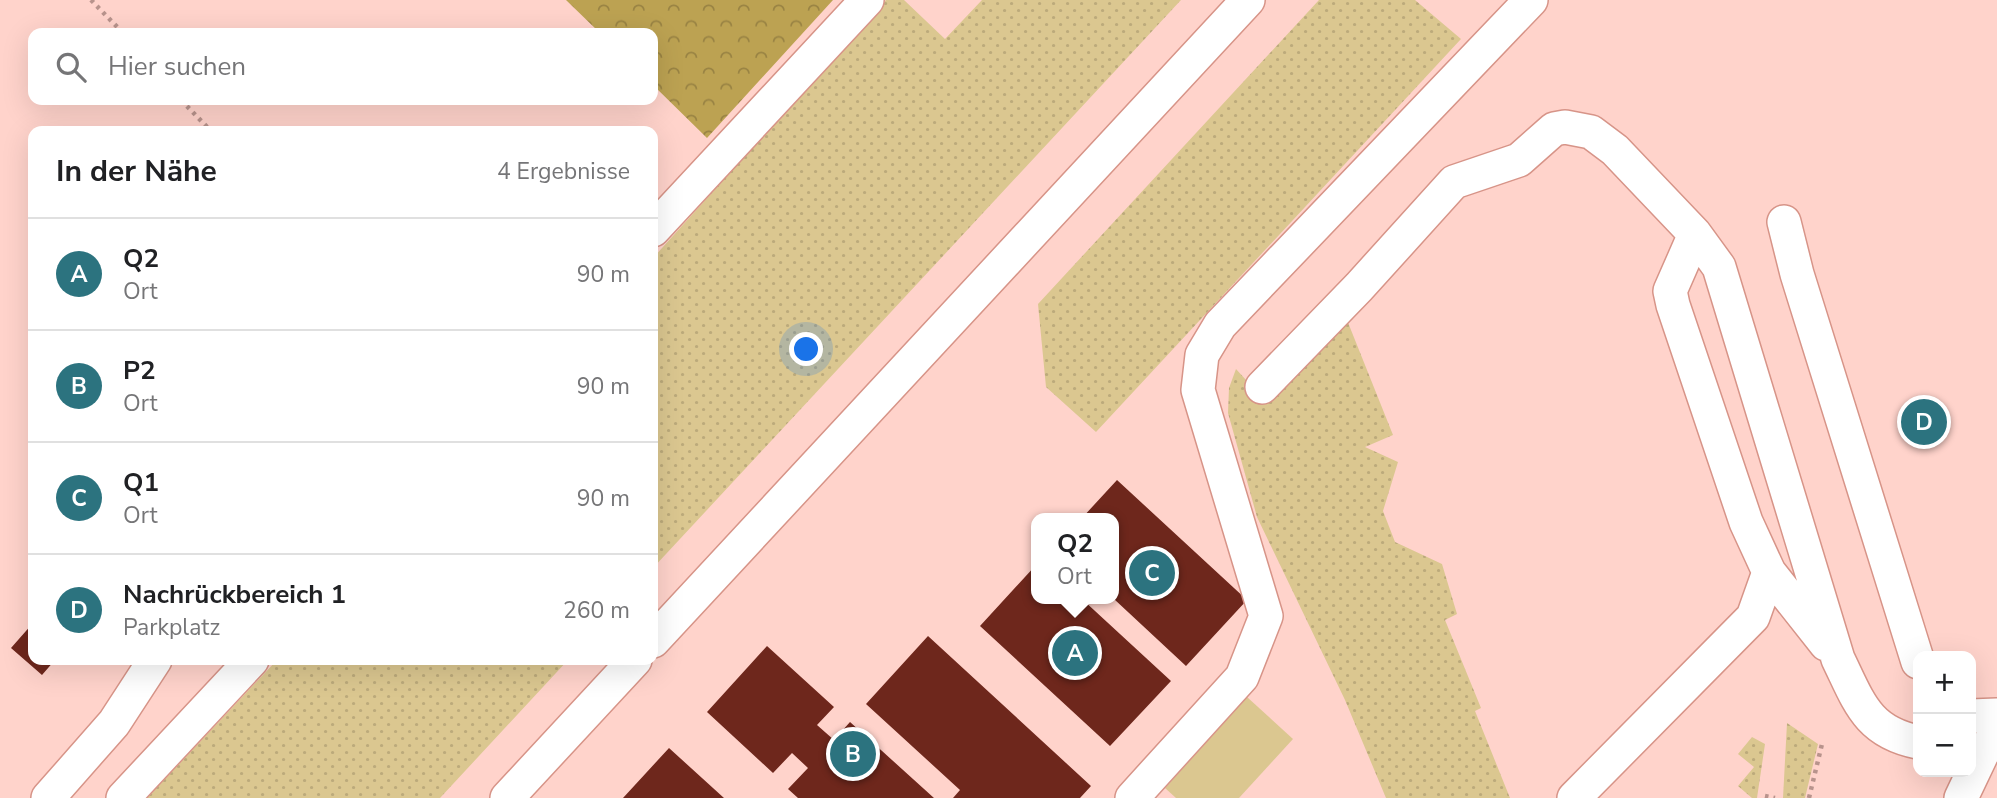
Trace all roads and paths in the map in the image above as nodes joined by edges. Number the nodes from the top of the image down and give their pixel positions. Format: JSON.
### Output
{"nodes":[{"id":1,"x":91,"y":0,"type":"edge"},
{"id":2,"x":867,"y":0,"type":"edge"},
{"id":3,"x":1248,"y":0,"type":"edge"},
{"id":4,"x":1531,"y":0,"type":"edge"},
{"id":5,"x":118,"y":28,"type":"edge"},
{"id":6,"x":186,"y":105,"type":"edge"},
{"id":7,"x":206,"y":126,"type":"edge"},
{"id":8,"x":1784,"y":222,"type":"dead end"},
{"id":9,"x":658,"y":225,"type":"edge"},
{"id":10,"x":1695,"y":234,"type":"junction"},
{"id":11,"x":1262,"y":387,"type":"dead end"},
{"id":12,"x":1769,"y":572,"type":"junction"},
{"id":13,"x":658,"y":636,"type":"edge"},
{"id":14,"x":1915,"y":651,"type":"edge"},
{"id":15,"x":1838,"y":659,"type":"junction"},
{"id":16,"x":152,"y":665,"type":"edge"},
{"id":17,"x":247,"y":665,"type":"edge"},
{"id":18,"x":630,"y":665,"type":"edge"},
{"id":19,"x":1976,"y":716,"type":"edge"},
{"id":20,"x":1997,"y":717,"type":"edge"},
{"id":21,"x":1976,"y":728,"type":"edge"},
{"id":22,"x":1997,"y":732,"type":"edge"},
{"id":23,"x":1913,"y":740,"type":"edge"},
{"id":24,"x":1822,"y":744,"type":"dead end"},
{"id":25,"x":1997,"y":774,"type":"edge"},
{"id":26,"x":1144,"y":793,"type":"edge"},
{"id":27,"x":1765,"y":796,"type":"dead end"},
{"id":28,"x":48,"y":798,"type":"edge"},
{"id":29,"x":123,"y":798,"type":"edge"},
{"id":30,"x":507,"y":798,"type":"edge"},
{"id":31,"x":1574,"y":798,"type":"edge"},
{"id":32,"x":1775,"y":798,"type":"edge"},
{"id":33,"x":1809,"y":798,"type":"edge"},
{"id":34,"x":1961,"y":798,"type":"edge"},
{"id":35,"x":1978,"y":798,"type":"edge"}],
"edges":[{"from":1,"to":5,"type":"path"},
{"from":2,"to":9,"type":"lane"},
{"from":3,"to":13,"type":"lane"},
{"from":4,"to":26,"type":"lane"},
{"from":6,"to":7,"type":"path"},
{"from":8,"to":14,"type":"lane"},
{"from":10,"to":11,"type":"lane"},
{"from":10,"to":12,"type":"lane"},
{"from":10,"to":15,"type":"lane"},
{"from":12,"to":15,"type":"lane"},
{"from":12,"to":31,"type":"lane"},
{"from":15,"to":23,"type":"lane"},
{"from":16,"to":28,"type":"lane"},
{"from":17,"to":29,"type":"lane"},
{"from":18,"to":30,"type":"lane"},
{"from":19,"to":20,"type":"lane"},
{"from":20,"to":21,"type":"lane"},
{"from":22,"to":34,"type":"lane"},
{"from":24,"to":33,"type":"path"},
{"from":25,"to":35,"type":"lane"},
{"from":27,"to":32,"type":"path"}]}
